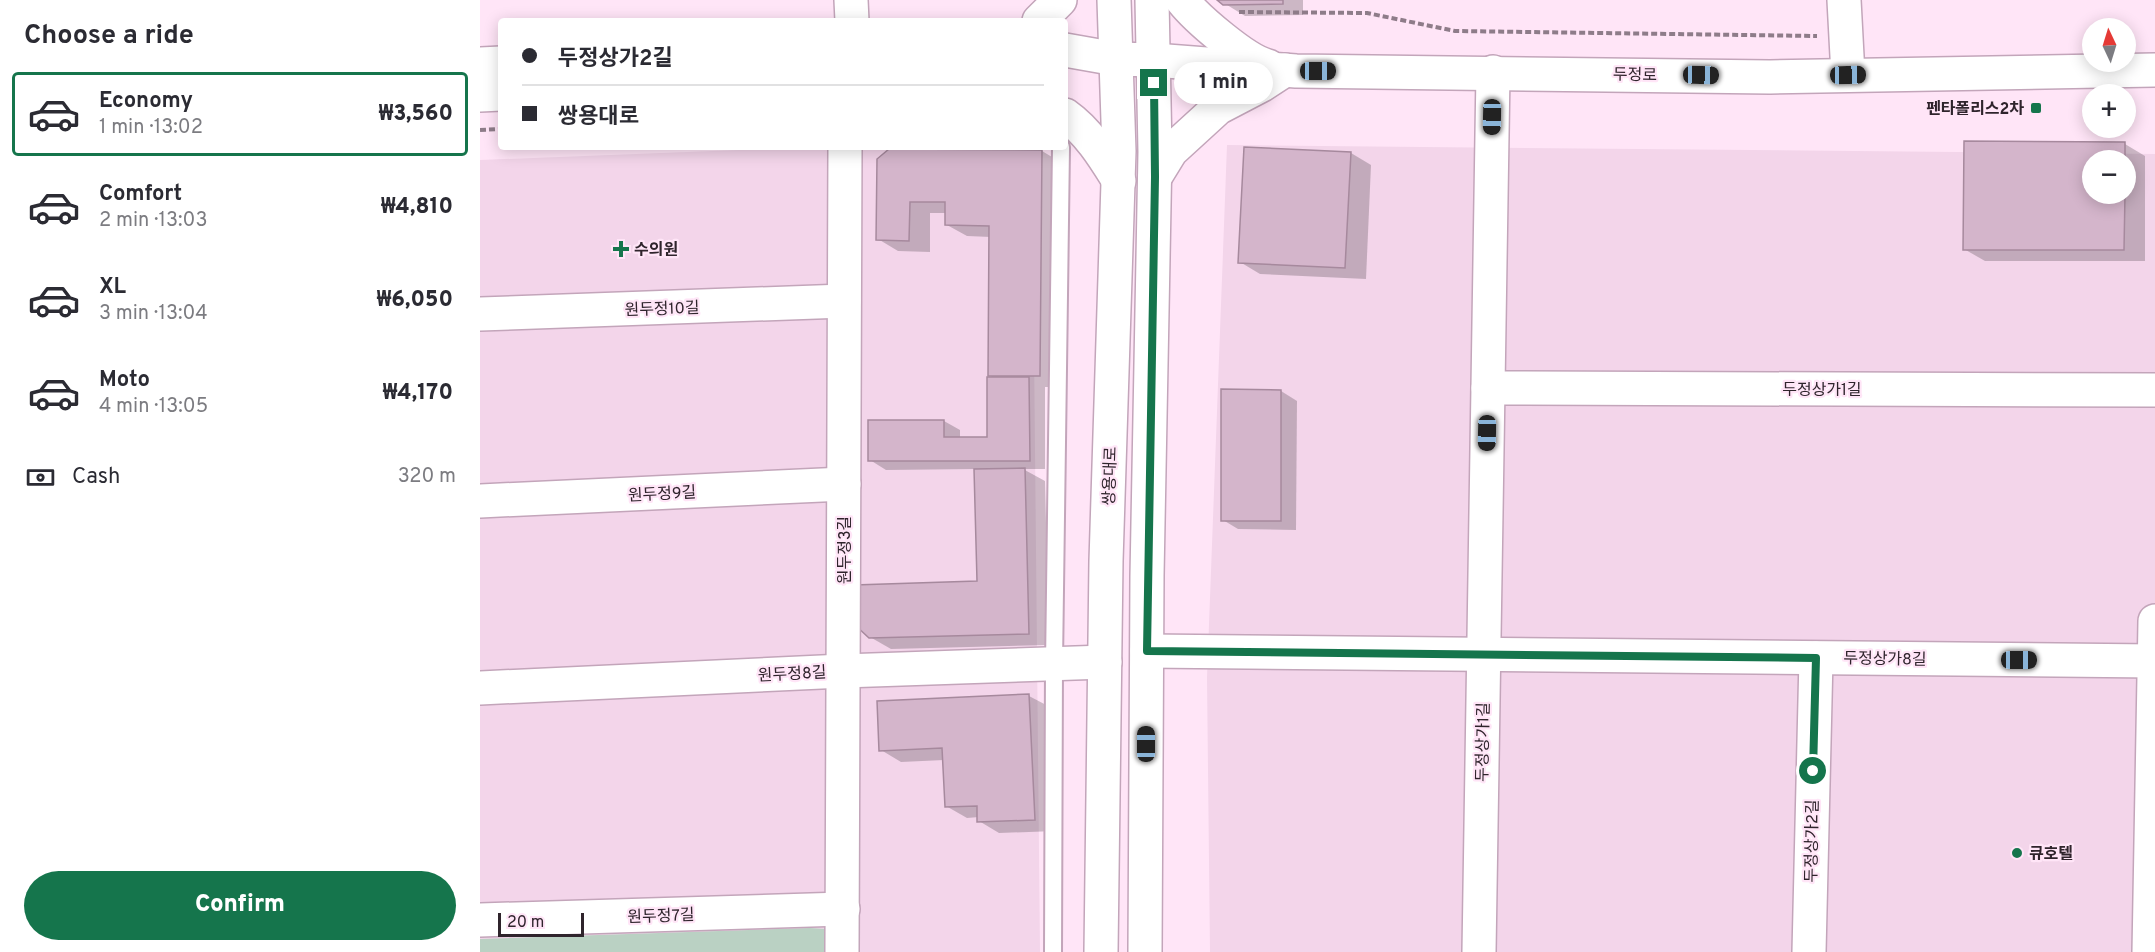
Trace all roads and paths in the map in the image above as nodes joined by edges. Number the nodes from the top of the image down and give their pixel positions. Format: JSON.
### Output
{"nodes":[{"id":1,"x":850,"y":0,"type":"edge"},
{"id":2,"x":1060,"y":0,"type":"edge"},
{"id":3,"x":1114,"y":0,"type":"edge"},
{"id":4,"x":1152,"y":0,"type":"edge"},
{"id":5,"x":1844,"y":0,"type":"edge"},
{"id":6,"x":1188,"y":6,"type":"edge"},
{"id":7,"x":852,"y":18,"type":"edge"},
{"id":8,"x":1042,"y":18,"type":"edge"},
{"id":9,"x":1846,"y":37,"type":"junction"},
{"id":10,"x":1068,"y":51,"type":"edge"},
{"id":11,"x":1116,"y":59,"type":"junction"},
{"id":12,"x":1154,"y":60,"type":"junction"},
{"id":13,"x":498,"y":63,"type":"edge"},
{"id":14,"x":480,"y":64,"type":"edge"},
{"id":15,"x":1068,"y":68,"type":"edge"},
{"id":16,"x":1285,"y":70,"type":"junction"},
{"id":17,"x":2155,"y":70,"type":"edge"},
{"id":18,"x":1493,"y":72,"type":"junction"},
{"id":19,"x":1848,"y":75,"type":"junction"},
{"id":20,"x":498,"y":94,"type":"edge"},
{"id":21,"x":480,"y":95,"type":"edge"},
{"id":22,"x":1068,"y":117,"type":"edge"},
{"id":23,"x":498,"y":129,"type":"edge"},
{"id":24,"x":480,"y":130,"type":"edge"},
{"id":25,"x":845,"y":150,"type":"edge"},
{"id":26,"x":1061,"y":150,"type":"edge"},
{"id":27,"x":1155,"y":177,"type":"junction"},
{"id":28,"x":1119,"y":181,"type":"junction"},
{"id":29,"x":844,"y":301,"type":"junction"},
{"id":30,"x":480,"y":314,"type":"edge"},
{"id":31,"x":1488,"y":388,"type":"junction"},
{"id":32,"x":2155,"y":390,"type":"edge"},
{"id":33,"x":844,"y":484,"type":"junction"},
{"id":34,"x":480,"y":501,"type":"edge"},
{"id":35,"x":2155,"y":621,"type":"edge"},
{"id":36,"x":1147,"y":651,"type":"junction"},
{"id":37,"x":1483,"y":655,"type":"junction"},
{"id":38,"x":1816,"y":658,"type":"junction"},
{"id":39,"x":2155,"y":661,"type":"edge"},
{"id":40,"x":1105,"y":662,"type":"junction"},
{"id":41,"x":1054,"y":664,"type":"junction"},
{"id":42,"x":843,"y":671,"type":"junction"},
{"id":43,"x":480,"y":688,"type":"edge"},
{"id":44,"x":843,"y":909,"type":"junction"},
{"id":45,"x":480,"y":920,"type":"edge"},
{"id":46,"x":842,"y":952,"type":"edge"},
{"id":47,"x":1053,"y":952,"type":"edge"},
{"id":48,"x":1101,"y":952,"type":"edge"},
{"id":49,"x":1145,"y":952,"type":"edge"},
{"id":50,"x":1479,"y":952,"type":"edge"},
{"id":51,"x":1809,"y":952,"type":"edge"},
{"id":52,"x":2149,"y":952,"type":"edge"}],
"edges":[{"from":1,"to":7,"type":"street"},
{"from":2,"to":8,"type":"street"},
{"from":3,"to":11,"type":"street","name":"쌍용대로"},
{"from":4,"to":12,"type":"street"},
{"from":5,"to":9,"type":"street"},
{"from":6,"to":9,"type":"path"},
{"from":6,"to":16,"type":"street"},
{"from":9,"to":19,"type":"street"},
{"from":10,"to":11,"type":"street","name":"두정로"},
{"from":11,"to":12,"type":"street","name":"두정로"},
{"from":11,"to":15,"type":"street","name":"두정로"},
{"from":11,"to":28,"type":"street","name":"쌍용대로"},
{"from":12,"to":16,"type":"street","name":"두정로"},
{"from":12,"to":27,"type":"street"},
{"from":13,"to":14,"type":"street"},
{"from":16,"to":18,"type":"street","name":"두정로"},
{"from":16,"to":27,"type":"street"},
{"from":17,"to":19,"type":"street","name":"두정로"},
{"from":18,"to":19,"type":"street","name":"두정로"},
{"from":18,"to":31,"type":"street","name":"두정상가1길"},
{"from":20,"to":21,"type":"street"},
{"from":22,"to":28,"type":"street"},
{"from":23,"to":24,"type":"path"},
{"from":25,"to":29,"type":"street","name":"원두정3길"},
{"from":26,"to":41,"type":"lane"},
{"from":27,"to":36,"type":"street"},
{"from":28,"to":40,"type":"street","name":"쌍용대로"},
{"from":29,"to":30,"type":"street","name":"원두정10길"},
{"from":29,"to":33,"type":"street","name":"원두정3길"},
{"from":31,"to":32,"type":"street","name":"두정상가1길"},
{"from":31,"to":37,"type":"street","name":"두정상가1길"},
{"from":33,"to":34,"type":"street","name":"원두정9길"},
{"from":33,"to":42,"type":"street","name":"원두정3길"},
{"from":35,"to":39,"type":"street"},
{"from":36,"to":37,"type":"street","name":"두정상가8길"},
{"from":36,"to":49,"type":"street"},
{"from":37,"to":38,"type":"street","name":"두정상가8길"},
{"from":37,"to":50,"type":"street","name":"두정상가1길"},
{"from":38,"to":39,"type":"street","name":"두정상가8길"},
{"from":38,"to":51,"type":"street","name":"두정상가2길"},
{"from":39,"to":52,"type":"street"},
{"from":40,"to":41,"type":"street","name":"원두정8길"},
{"from":40,"to":48,"type":"street","name":"쌍용대로"},
{"from":41,"to":42,"type":"street","name":"원두정8길"},
{"from":41,"to":47,"type":"lane"},
{"from":42,"to":43,"type":"street","name":"원두정8길"},
{"from":42,"to":44,"type":"street","name":"원두정3길"},
{"from":44,"to":45,"type":"street","name":"원두정7길"},
{"from":44,"to":46,"type":"street","name":"원두정3길"}]}
